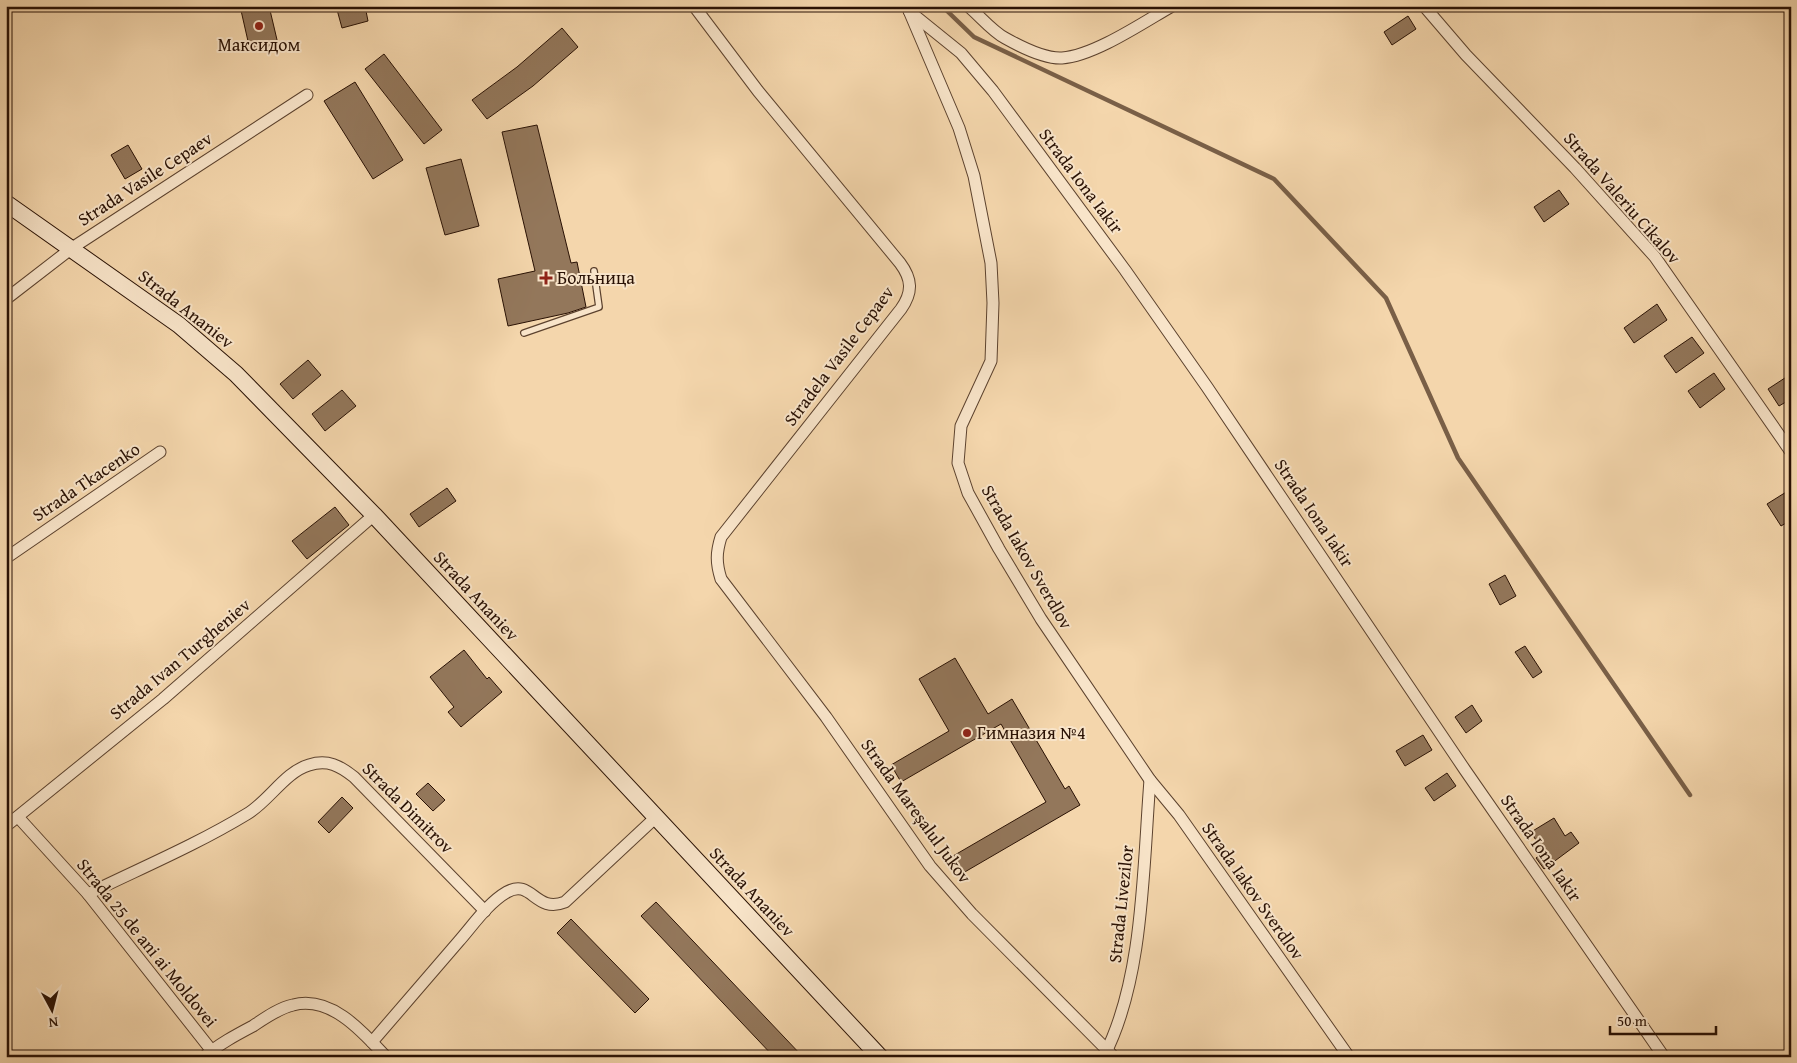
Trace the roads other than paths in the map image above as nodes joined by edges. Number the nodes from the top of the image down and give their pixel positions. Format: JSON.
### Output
{"nodes":[{"id":1,"x":694,"y":6,"type":"edge"},
{"id":2,"x":968,"y":6,"type":"edge"},
{"id":3,"x":1172,"y":6,"type":"edge"},
{"id":4,"x":1424,"y":6,"type":"edge"},
{"id":5,"x":907,"y":9,"type":"edge"},
{"id":6,"x":307,"y":95,"type":"dead end"},
{"id":7,"x":6,"y":203,"type":"edge"},
{"id":8,"x":72,"y":248,"type":"junction"},
{"id":9,"x":594,"y":271,"type":"dead end"},
{"id":10,"x":6,"y":299,"type":"edge"},
{"id":11,"x":524,"y":333,"type":"dead end"},
{"id":12,"x":160,"y":452,"type":"dead end"},
{"id":13,"x":1791,"y":452,"type":"edge"},
{"id":14,"x":374,"y":515,"type":"junction"},
{"id":15,"x":6,"y":558,"type":"edge"},
{"id":16,"x":716,"y":564,"type":"joint"},
{"id":17,"x":1150,"y":780,"type":"junction"},
{"id":18,"x":18,"y":817,"type":"junction"},
{"id":19,"x":655,"y":818,"type":"junction"},
{"id":20,"x":6,"y":826,"type":"edge"},
{"id":21,"x":88,"y":894,"type":"junction"},
{"id":22,"x":486,"y":911,"type":"junction"},
{"id":23,"x":372,"y":1042,"type":"junction"},
{"id":24,"x":208,"y":1054,"type":"edge"},
{"id":25,"x":1108,"y":1055,"type":"edge"},
{"id":26,"x":386,"y":1057,"type":"edge"},
{"id":27,"x":880,"y":1057,"type":"edge"},
{"id":28,"x":1349,"y":1057,"type":"edge"},
{"id":29,"x":1664,"y":1057,"type":"edge"}],
"edges":[{"from":1,"to":16,"type":"street","name":"Stradela Vasile Cepaev"},
{"from":2,"to":3,"type":"street"},
{"from":4,"to":13,"type":"street","name":"Strada Valeriu Cikalov"},
{"from":5,"to":17,"type":"street","name":"Strada Iakov Sverdlov"},
{"from":5,"to":29,"type":"street","name":"Strada Iona Iakir"},
{"from":6,"to":8,"type":"street","name":"Strada Vasile Cepaev"},
{"from":7,"to":8,"type":"street","name":"Strada Ananiev"},
{"from":8,"to":10,"type":"street","name":"Strada Vasile Cepaev"},
{"from":8,"to":14,"type":"street","name":"Strada Ananiev"},
{"from":9,"to":11,"type":"lane"},
{"from":12,"to":15,"type":"street","name":"Strada Tkacenko"},
{"from":14,"to":18,"type":"street","name":"Strada Ivan Turgheniev"},
{"from":14,"to":19,"type":"street","name":"Strada Ananiev"},
{"from":16,"to":25,"type":"street","name":"Strada Mareșalul Jukov"},
{"from":17,"to":25,"type":"street","name":"Strada Livezilor"},
{"from":17,"to":28,"type":"street","name":"Strada Iakov Sverdlov"},
{"from":18,"to":20,"type":"street","name":"Strada Ivan Turgheniev"},
{"from":18,"to":21,"type":"street","name":"Strada 25 de ani ai Moldovei"},
{"from":19,"to":22,"type":"street"},
{"from":19,"to":27,"type":"street","name":"Strada Ananiev"},
{"from":21,"to":22,"type":"street","name":"Strada Dimitrov"},
{"from":21,"to":24,"type":"street","name":"Strada 25 de ani ai Moldovei"},
{"from":22,"to":23,"type":"street"},
{"from":23,"to":24,"type":"street","name":"Strada 25 de ani ai Moldovei"},
{"from":23,"to":26,"type":"street","name":"Strada 25 de ani ai Moldovei"}]}
